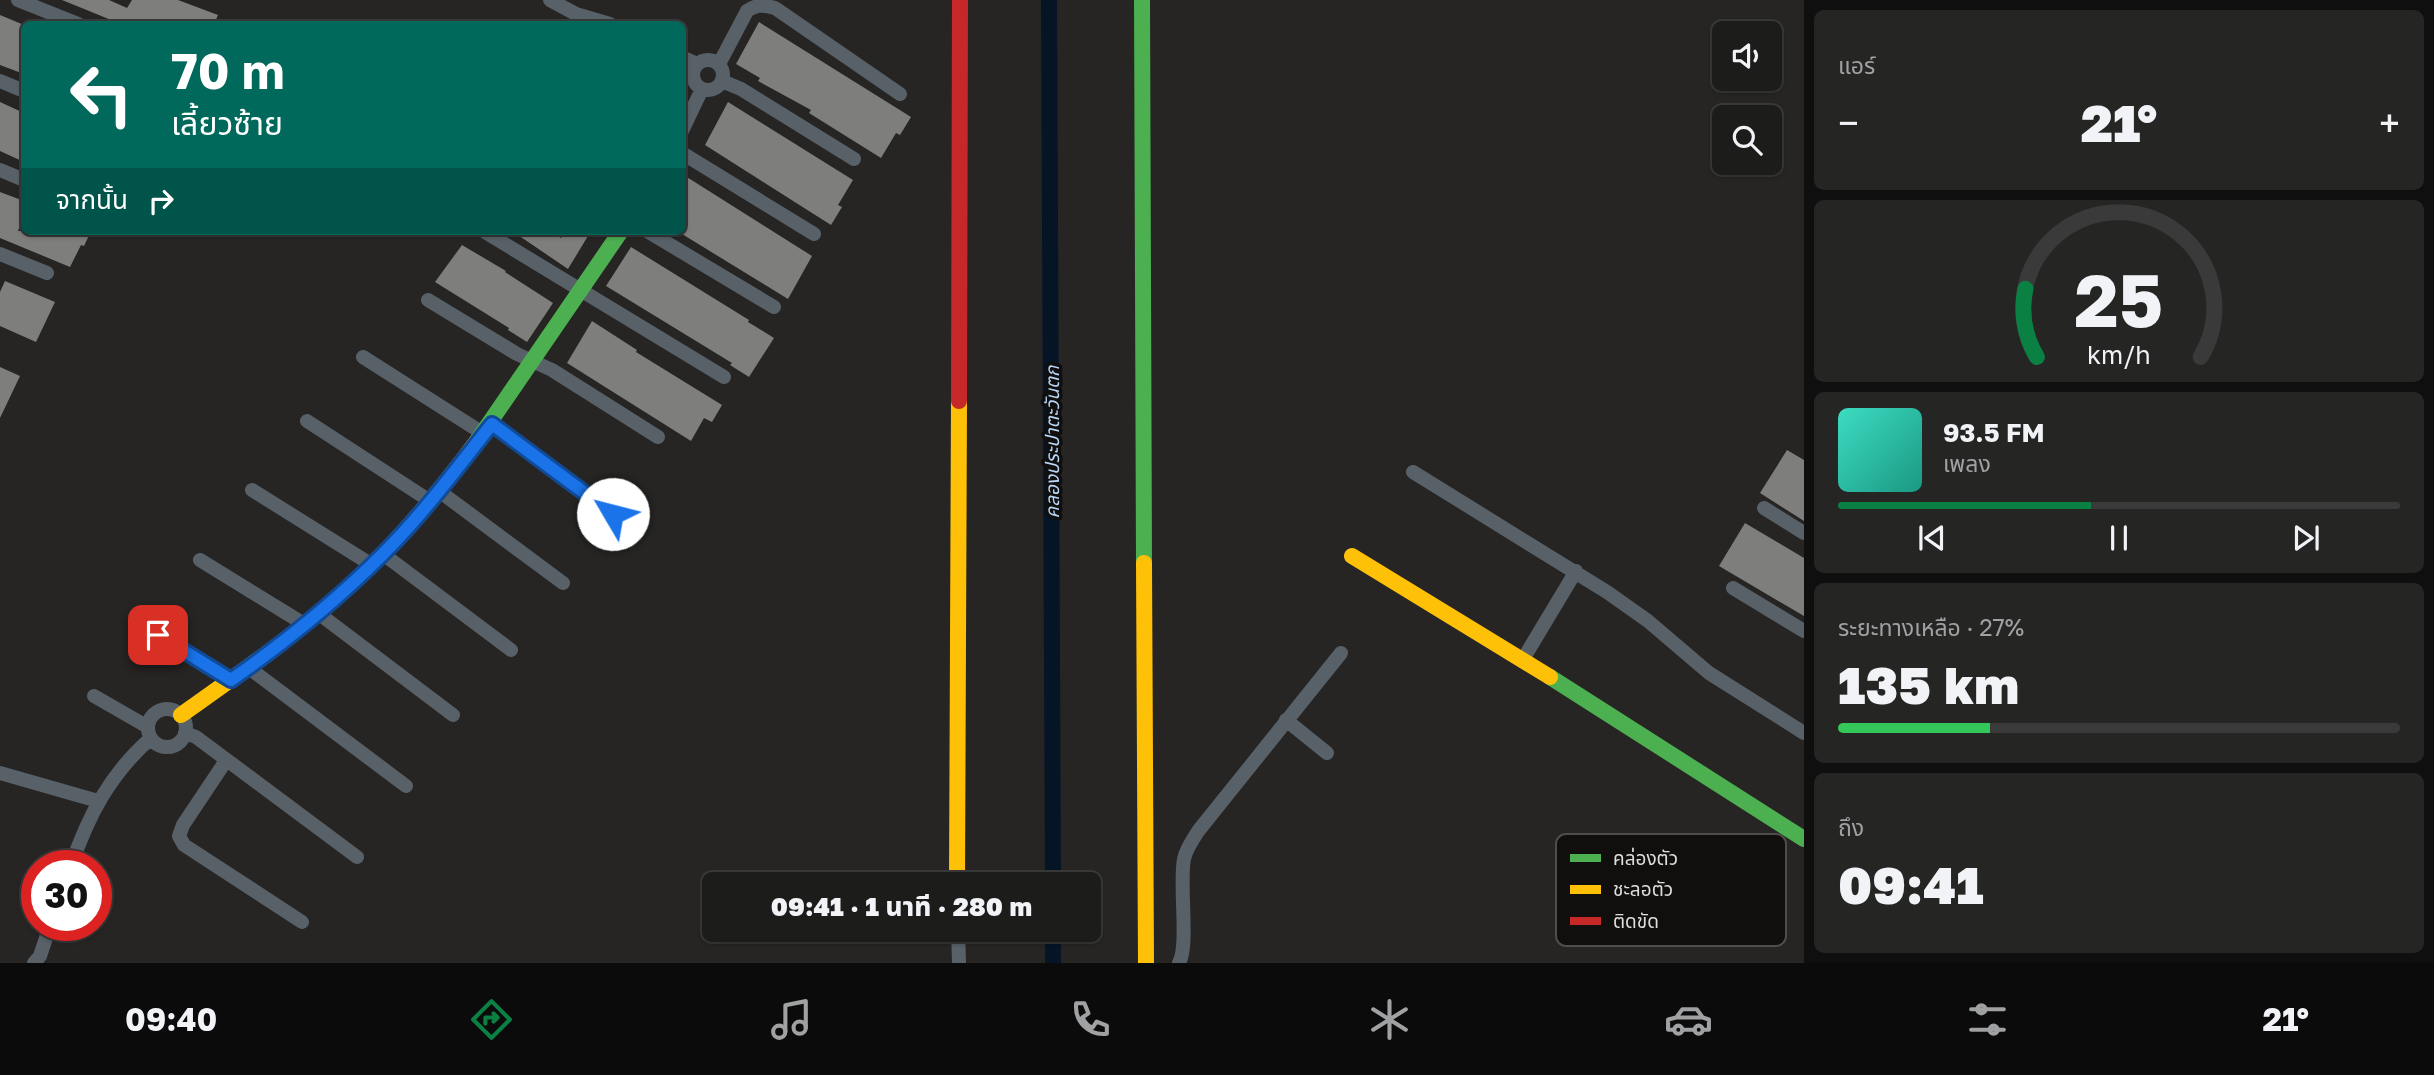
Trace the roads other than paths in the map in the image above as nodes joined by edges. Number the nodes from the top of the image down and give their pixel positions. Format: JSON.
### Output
{"nodes":[{"id":1,"x":18,"y":0,"type":"edge"},
{"id":2,"x":550,"y":0,"type":"edge"},
{"id":3,"x":960,"y":0,"type":"edge"},
{"id":4,"x":1142,"y":0,"type":"edge"},
{"id":5,"x":70,"y":21,"type":"edge"},
{"id":6,"x":600,"y":21,"type":"edge"},
{"id":7,"x":686,"y":59,"type":"edge"},
{"id":8,"x":697,"y":64,"type":"junction"},
{"id":9,"x":719,"y":64,"type":"junction"},
{"id":10,"x":722,"y":80,"type":"junction"},
{"id":11,"x":0,"y":81,"type":"edge"},
{"id":12,"x":702,"y":89,"type":"junction"},
{"id":13,"x":21,"y":90,"type":"edge"},
{"id":14,"x":900,"y":94,"type":"dead end"},
{"id":15,"x":686,"y":123,"type":"edge"},
{"id":16,"x":686,"y":155,"type":"edge"},
{"id":17,"x":854,"y":159,"type":"dead end"},
{"id":18,"x":0,"y":170,"type":"edge"},
{"id":19,"x":21,"y":179,"type":"edge"},
{"id":20,"x":814,"y":234,"type":"dead end"},
{"id":21,"x":490,"y":235,"type":"edge"},
{"id":22,"x":618,"y":235,"type":"edge"},
{"id":23,"x":654,"y":235,"type":"edge"},
{"id":24,"x":0,"y":254,"type":"edge"},
{"id":25,"x":47,"y":273,"type":"dead end"},
{"id":26,"x":581,"y":290,"type":"junction"},
{"id":27,"x":428,"y":300,"type":"dead end"},
{"id":28,"x":774,"y":307,"type":"dead end"},
{"id":29,"x":363,"y":357,"type":"dead end"},
{"id":30,"x":535,"y":362,"type":"junction"},
{"id":31,"x":724,"y":377,"type":"dead end"},
{"id":32,"x":307,"y":421,"type":"dead end"},
{"id":33,"x":488,"y":429,"type":"junction"},
{"id":34,"x":658,"y":437,"type":"dead end"},
{"id":35,"x":1413,"y":472,"type":"dead end"},
{"id":36,"x":252,"y":490,"type":"dead end"},
{"id":37,"x":434,"y":496,"type":"junction"},
{"id":38,"x":1764,"y":508,"type":"dead end"},
{"id":39,"x":613,"y":514,"type":"dead end"},
{"id":40,"x":1804,"y":533,"type":"edge"},
{"id":41,"x":1353,"y":556,"type":"dead end"},
{"id":42,"x":377,"y":559,"type":"junction"},
{"id":43,"x":200,"y":560,"type":"dead end"},
{"id":44,"x":1576,"y":571,"type":"junction"},
{"id":45,"x":562,"y":583,"type":"dead end"},
{"id":46,"x":1733,"y":588,"type":"dead end"},
{"id":47,"x":318,"y":612,"type":"junction"},
{"id":48,"x":304,"y":624,"type":"junction"},
{"id":49,"x":1804,"y":632,"type":"edge"},
{"id":50,"x":158,"y":635,"type":"dead end"},
{"id":51,"x":511,"y":650,"type":"dead end"},
{"id":52,"x":1341,"y":653,"type":"dead end"},
{"id":53,"x":1522,"y":661,"type":"junction"},
{"id":54,"x":249,"y":668,"type":"junction"},
{"id":55,"x":231,"y":680,"type":"junction"},
{"id":56,"x":94,"y":696,"type":"dead end"},
{"id":57,"x":181,"y":715,"type":"junction"},
{"id":58,"x":453,"y":715,"type":"dead end"},
{"id":59,"x":1286,"y":720,"type":"junction"},
{"id":60,"x":149,"y":733,"type":"junction"},
{"id":61,"x":185,"y":733,"type":"junction"},
{"id":62,"x":1804,"y":733,"type":"edge"},
{"id":63,"x":1327,"y":753,"type":"dead end"},
{"id":64,"x":225,"y":762,"type":"junction"},
{"id":65,"x":0,"y":773,"type":"edge"},
{"id":66,"x":406,"y":786,"type":"dead end"},
{"id":67,"x":98,"y":801,"type":"junction"},
{"id":68,"x":1804,"y":839,"type":"edge"},
{"id":69,"x":78,"y":850,"type":"edge"},
{"id":70,"x":356,"y":857,"type":"dead end"},
{"id":71,"x":957,"y":872,"type":"edge"},
{"id":72,"x":302,"y":922,"type":"dead end"},
{"id":73,"x":45,"y":941,"type":"edge"},
{"id":74,"x":958,"y":942,"type":"edge"},
{"id":75,"x":38,"y":961,"type":"edge"},
{"id":76,"x":959,"y":963,"type":"edge"},
{"id":77,"x":1146,"y":963,"type":"edge"},
{"id":78,"x":1179,"y":963,"type":"edge"}],
"edges":[{"from":1,"to":5,"type":"street"},
{"from":2,"to":6,"type":"street"},
{"from":3,"to":71,"type":"street"},
{"from":4,"to":77,"type":"street"},
{"from":7,"to":8,"type":"street"},
{"from":8,"to":9,"type":"street"},
{"from":8,"to":12,"type":"street"},
{"from":9,"to":10,"type":"street"},
{"from":9,"to":14,"type":"street"},
{"from":10,"to":12,"type":"street"},
{"from":10,"to":17,"type":"street"},
{"from":11,"to":13,"type":"street"},
{"from":12,"to":15,"type":"street"},
{"from":16,"to":20,"type":"street"},
{"from":18,"to":19,"type":"street"},
{"from":21,"to":26,"type":"street"},
{"from":22,"to":26,"type":"street"},
{"from":23,"to":28,"type":"street"},
{"from":24,"to":25,"type":"street"},
{"from":26,"to":30,"type":"street"},
{"from":26,"to":31,"type":"street"},
{"from":27,"to":30,"type":"street"},
{"from":29,"to":33,"type":"street"},
{"from":30,"to":33,"type":"street"},
{"from":30,"to":34,"type":"street"},
{"from":32,"to":37,"type":"street"},
{"from":33,"to":37,"type":"street"},
{"from":33,"to":39,"type":"street"},
{"from":35,"to":44,"type":"street"},
{"from":36,"to":42,"type":"street"},
{"from":37,"to":42,"type":"street"},
{"from":37,"to":45,"type":"street"},
{"from":38,"to":40,"type":"street"},
{"from":41,"to":53,"type":"street"},
{"from":42,"to":47,"type":"street"},
{"from":42,"to":51,"type":"street"},
{"from":43,"to":48,"type":"street"},
{"from":44,"to":53,"type":"street"},
{"from":44,"to":62,"type":"street"},
{"from":46,"to":49,"type":"street"},
{"from":47,"to":48,"type":"street"},
{"from":47,"to":58,"type":"street"},
{"from":48,"to":54,"type":"street"},
{"from":50,"to":55,"type":"street"},
{"from":52,"to":59,"type":"street"},
{"from":53,"to":68,"type":"street"},
{"from":54,"to":55,"type":"street"},
{"from":54,"to":66,"type":"street"},
{"from":55,"to":57,"type":"street"},
{"from":56,"to":60,"type":"street"},
{"from":57,"to":60,"type":"street"},
{"from":57,"to":61,"type":"street"},
{"from":59,"to":63,"type":"street"},
{"from":59,"to":78,"type":"street"},
{"from":60,"to":61,"type":"street"},
{"from":60,"to":67,"type":"street"},
{"from":61,"to":64,"type":"street"},
{"from":64,"to":70,"type":"street"},
{"from":64,"to":72,"type":"street"},
{"from":65,"to":67,"type":"street"},
{"from":67,"to":69,"type":"street"},
{"from":73,"to":75,"type":"street"},
{"from":74,"to":76,"type":"street"}]}
